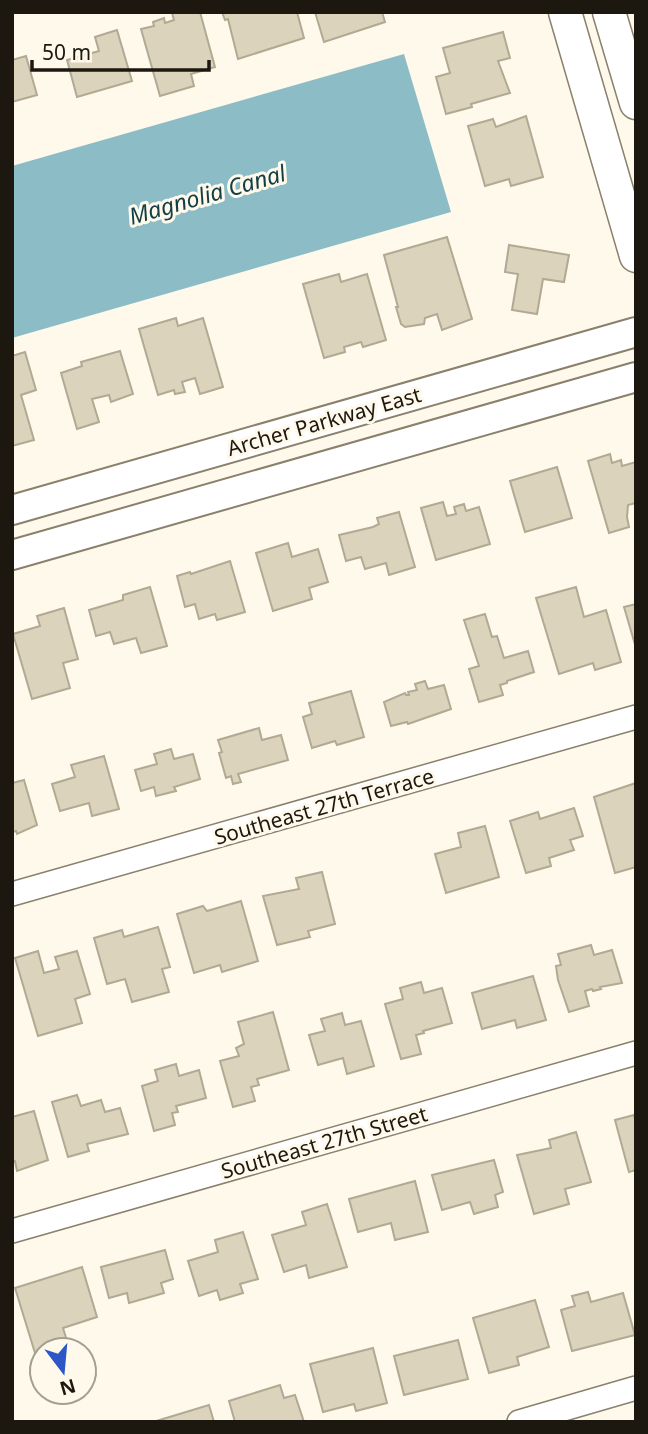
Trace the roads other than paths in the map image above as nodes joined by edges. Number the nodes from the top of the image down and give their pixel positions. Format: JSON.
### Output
{"nodes":[{"id":1,"x":565,"y":12,"type":"edge"},
{"id":2,"x":609,"y":12,"type":"edge"},
{"id":3,"x":636,"y":103,"type":"edge"},
{"id":4,"x":636,"y":256,"type":"edge"},
{"id":5,"x":636,"y":332,"type":"edge"},
{"id":6,"x":636,"y":377,"type":"edge"},
{"id":7,"x":12,"y":510,"type":"edge"},
{"id":8,"x":12,"y":555,"type":"edge"},
{"id":9,"x":636,"y":717,"type":"edge"},
{"id":10,"x":12,"y":894,"type":"edge"},
{"id":11,"x":636,"y":1053,"type":"edge"},
{"id":12,"x":12,"y":1231,"type":"edge"},
{"id":13,"x":636,"y":1388,"type":"edge"},
{"id":14,"x":519,"y":1422,"type":"edge"}],
"edges":[{"from":1,"to":4,"type":"main road"},
{"from":2,"to":3,"type":"main road"},
{"from":5,"to":7,"type":"street","name":"Archer Parkway East"},
{"from":6,"to":8,"type":"street","name":"Archer Parkway East"},
{"from":9,"to":10,"type":"street","name":"Southeast 27th Terrace"},
{"from":11,"to":12,"type":"street","name":"Southeast 27th Street"},
{"from":13,"to":14,"type":"street"}]}
